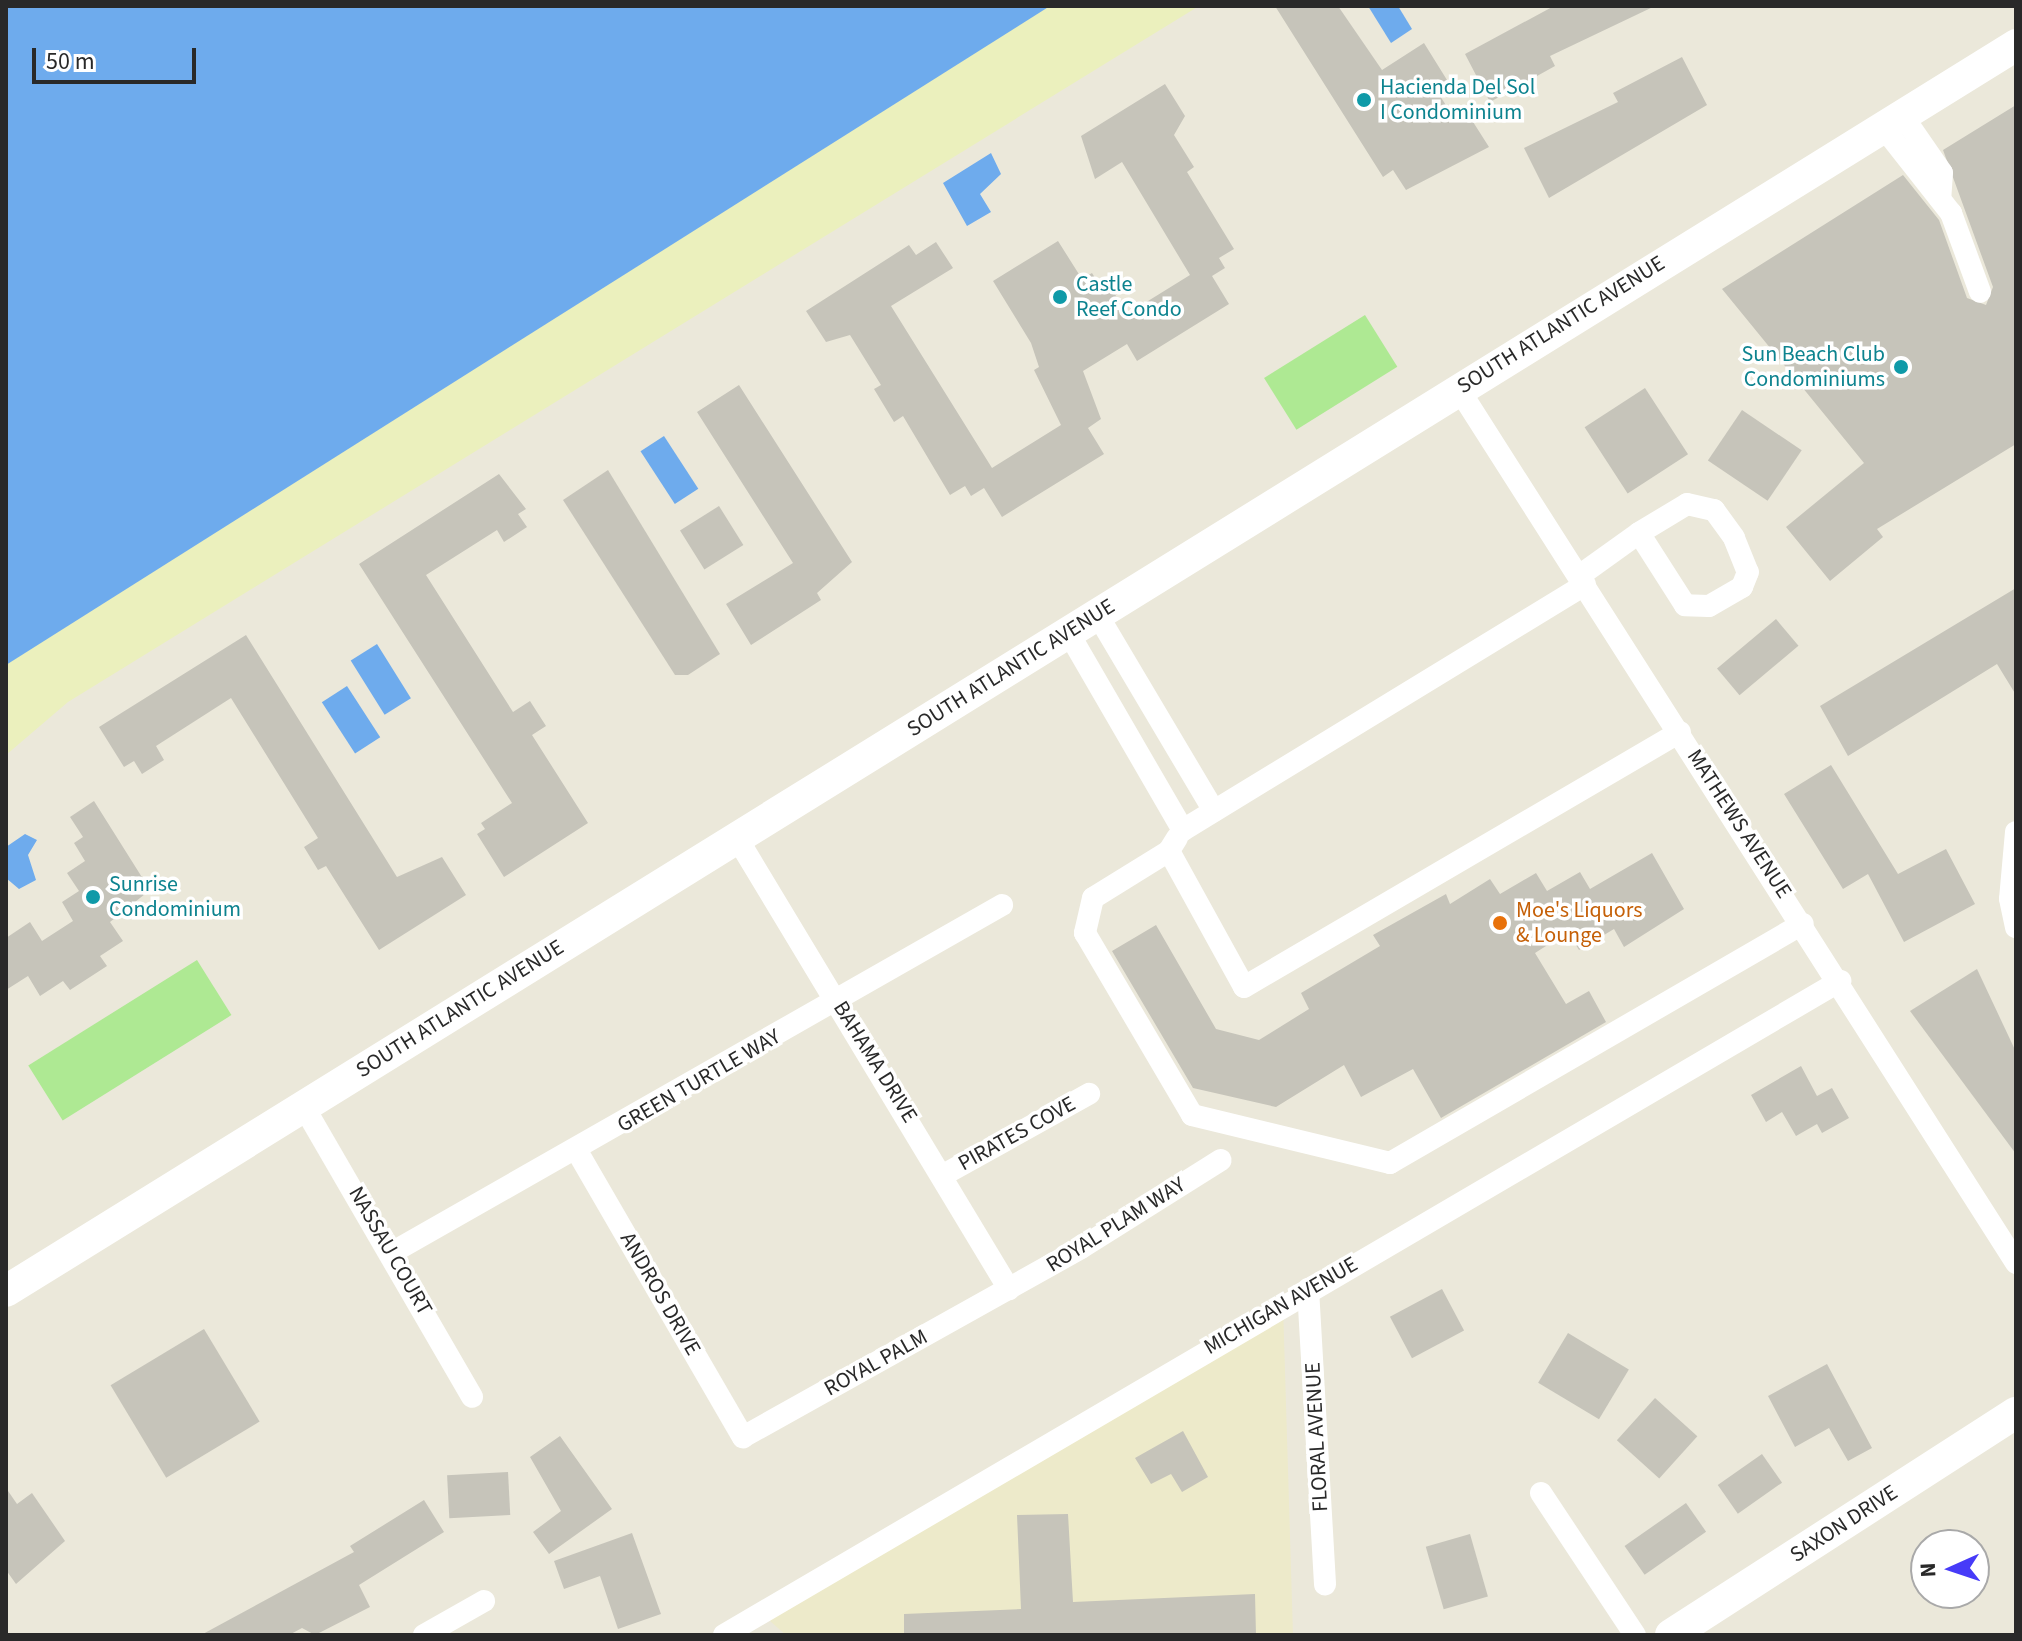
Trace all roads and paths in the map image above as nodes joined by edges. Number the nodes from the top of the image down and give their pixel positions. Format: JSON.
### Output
{"nodes":[{"id":1,"x":2016,"y":45,"type":"edge"},
{"id":2,"x":1893,"y":121,"type":"junction"},
{"id":3,"x":1980,"y":292,"type":"dead end"},
{"id":4,"x":1458,"y":388,"type":"junction"},
{"id":5,"x":1639,"y":533,"type":"junction"},
{"id":6,"x":1582,"y":580,"type":"junction"},
{"id":7,"x":1097,"y":614,"type":"junction"},
{"id":8,"x":1068,"y":632,"type":"junction"},
{"id":9,"x":1680,"y":732,"type":"junction"},
{"id":10,"x":1214,"y":811,"type":"junction"},
{"id":11,"x":1183,"y":830,"type":"junction"},
{"id":12,"x":2016,"y":832,"type":"edge"},
{"id":13,"x":737,"y":838,"type":"junction"},
{"id":14,"x":1169,"y":851,"type":"junction"},
{"id":15,"x":1002,"y":905,"type":"dead end"},
{"id":16,"x":1803,"y":924,"type":"junction"},
{"id":17,"x":2016,"y":927,"type":"edge"},
{"id":18,"x":1840,"y":981,"type":"junction"},
{"id":19,"x":836,"y":999,"type":"junction"},
{"id":20,"x":1089,"y":1094,"type":"dead end"},
{"id":21,"x":304,"y":1107,"type":"junction"},
{"id":22,"x":577,"y":1151,"type":"junction"},
{"id":23,"x":1221,"y":1160,"type":"dead end"},
{"id":24,"x":945,"y":1174,"type":"junction"},
{"id":25,"x":393,"y":1252,"type":"junction"},
{"id":26,"x":2016,"y":1263,"type":"edge"},
{"id":27,"x":1009,"y":1289,"type":"junction"},
{"id":28,"x":1308,"y":1289,"type":"junction"},
{"id":29,"x":6,"y":1291,"type":"edge"},
{"id":30,"x":472,"y":1397,"type":"dead end"},
{"id":31,"x":2016,"y":1413,"type":"edge"},
{"id":32,"x":743,"y":1437,"type":"joint"},
{"id":33,"x":1541,"y":1493,"type":"dead end"},
{"id":34,"x":1325,"y":1585,"type":"dead end"},
{"id":35,"x":484,"y":1601,"type":"dead end"},
{"id":36,"x":424,"y":1635,"type":"edge"},
{"id":37,"x":724,"y":1635,"type":"edge"},
{"id":38,"x":1635,"y":1635,"type":"edge"},
{"id":39,"x":1671,"y":1635,"type":"edge"}],
"edges":[{"from":1,"to":2,"type":"street","name":"SOUTH ATLANTIC AVENUE"},
{"from":2,"to":3,"type":"street"},
{"from":2,"to":4,"type":"street","name":"SOUTH ATLANTIC AVENUE"},
{"from":4,"to":6,"type":"street","name":"MATHEWS AVENUE"},
{"from":4,"to":7,"type":"street","name":"SOUTH ATLANTIC AVENUE"},
{"from":5,"to":5,"type":"street"},
{"from":5,"to":6,"type":"street"},
{"from":6,"to":9,"type":"street","name":"MATHEWS AVENUE"},
{"from":6,"to":10,"type":"street"},
{"from":7,"to":8,"type":"street","name":"SOUTH ATLANTIC AVENUE"},
{"from":7,"to":10,"type":"street"},
{"from":8,"to":11,"type":"street"},
{"from":8,"to":13,"type":"street","name":"SOUTH ATLANTIC AVENUE"},
{"from":9,"to":14,"type":"street"},
{"from":9,"to":16,"type":"street","name":"MATHEWS AVENUE"},
{"from":10,"to":11,"type":"street"},
{"from":11,"to":14,"type":"street"},
{"from":12,"to":17,"type":"street"},
{"from":13,"to":19,"type":"street","name":"BAHAMA DRIVE"},
{"from":13,"to":21,"type":"street","name":"SOUTH ATLANTIC AVENUE"},
{"from":14,"to":16,"type":"street"},
{"from":15,"to":19,"type":"street","name":"GREEN TURTLE WAY"},
{"from":16,"to":18,"type":"street","name":"MATHEWS AVENUE"},
{"from":18,"to":26,"type":"street","name":"MATHEWS AVENUE"},
{"from":18,"to":28,"type":"street","name":"MICHIGAN AVENUE"},
{"from":19,"to":22,"type":"street","name":"GREEN TURTLE WAY"},
{"from":19,"to":24,"type":"street","name":"BAHAMA DRIVE"},
{"from":20,"to":24,"type":"street","name":"PIRATES COVE"},
{"from":21,"to":25,"type":"street","name":"NASSAU COURT"},
{"from":21,"to":29,"type":"street","name":"SOUTH ATLANTIC AVENUE"},
{"from":22,"to":25,"type":"street","name":"GREEN TURTLE WAY"},
{"from":22,"to":32,"type":"street","name":"ANDROS DRIVE"},
{"from":23,"to":27,"type":"street","name":"ROYAL PLAM WAY"},
{"from":24,"to":27,"type":"street","name":"BAHAMA DRIVE"},
{"from":25,"to":30,"type":"street","name":"NASSAU COURT"},
{"from":27,"to":32,"type":"street","name":"ROYAL PALM"},
{"from":28,"to":34,"type":"street","name":"FLORAL AVENUE"},
{"from":28,"to":37,"type":"street","name":"MICHIGAN AVENUE"},
{"from":31,"to":39,"type":"street","name":"SAXON DRIVE"},
{"from":33,"to":38,"type":"street"},
{"from":35,"to":36,"type":"street"}]}
